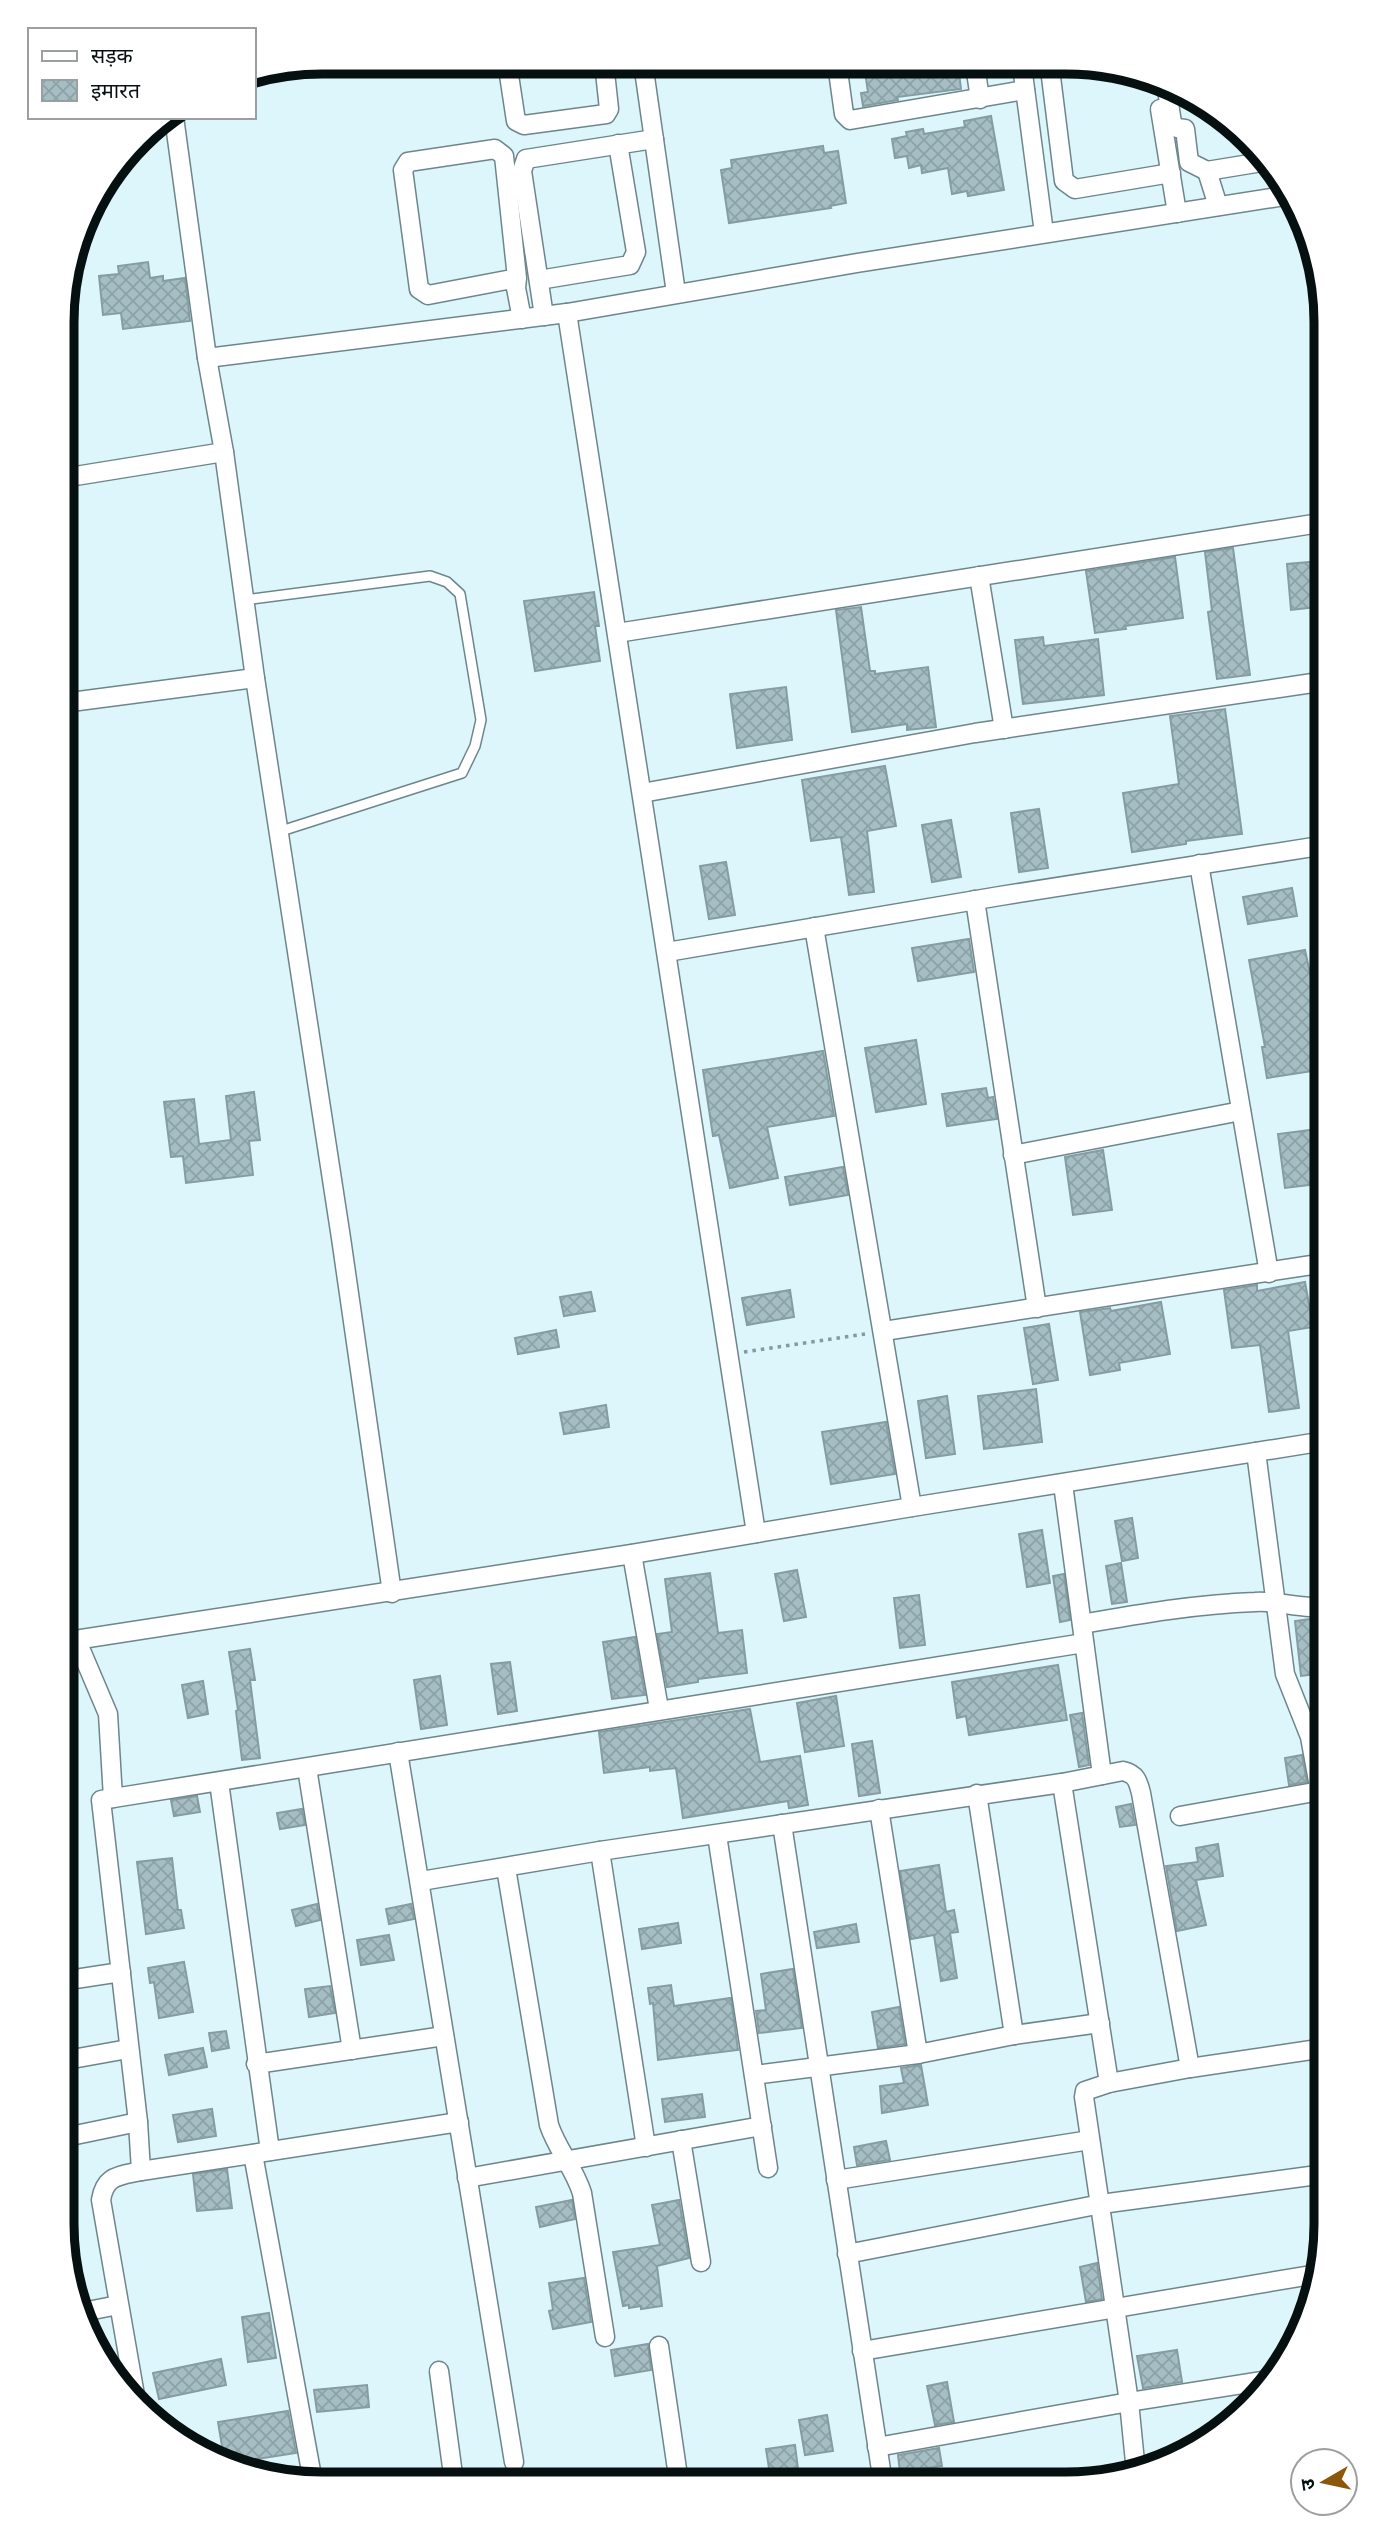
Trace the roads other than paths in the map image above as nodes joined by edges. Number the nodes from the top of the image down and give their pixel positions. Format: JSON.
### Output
{"nodes":[{"id":1,"x":509,"y":74,"type":"edge"},
{"id":2,"x":605,"y":74,"type":"edge"},
{"id":3,"x":645,"y":74,"type":"edge"},
{"id":4,"x":838,"y":74,"type":"edge"},
{"id":5,"x":977,"y":74,"type":"edge"},
{"id":6,"x":1023,"y":74,"type":"edge"},
{"id":7,"x":1052,"y":74,"type":"edge"},
{"id":8,"x":1025,"y":90,"type":"junction"},
{"id":9,"x":1157,"y":91,"type":"edge"},
{"id":10,"x":1168,"y":96,"type":"edge"},
{"id":11,"x":981,"y":99,"type":"junction"},
{"id":12,"x":175,"y":122,"type":"edge"},
{"id":13,"x":654,"y":139,"type":"junction"},
{"id":14,"x":618,"y":144,"type":"junction"},
{"id":15,"x":1256,"y":163,"type":"edge"},
{"id":16,"x":1206,"y":171,"type":"junction"},
{"id":17,"x":1171,"y":173,"type":"junction"},
{"id":18,"x":1279,"y":197,"type":"edge"},
{"id":19,"x":1218,"y":206,"type":"junction"},
{"id":20,"x":1177,"y":212,"type":"junction"},
{"id":21,"x":1044,"y":233,"type":"junction"},
{"id":22,"x":517,"y":278,"type":"junction"},
{"id":23,"x":539,"y":280,"type":"junction"},
{"id":24,"x":676,"y":293,"type":"junction"},
{"id":25,"x":567,"y":313,"type":"junction"},
{"id":26,"x":544,"y":316,"type":"junction"},
{"id":27,"x":522,"y":318,"type":"junction"},
{"id":28,"x":207,"y":358,"type":"junction"},
{"id":29,"x":224,"y":453,"type":"junction"},
{"id":30,"x":74,"y":476,"type":"edge"},
{"id":31,"x":1314,"y":529,"type":"edge"},
{"id":32,"x":979,"y":576,"type":"junction"},
{"id":33,"x":244,"y":600,"type":"junction"},
{"id":34,"x":617,"y":634,"type":"junction"},
{"id":35,"x":255,"y":678,"type":"junction"},
{"id":36,"x":1314,"y":683,"type":"edge"},
{"id":37,"x":74,"y":701,"type":"edge"},
{"id":38,"x":1004,"y":729,"type":"junction"},
{"id":39,"x":642,"y":793,"type":"junction"},
{"id":40,"x":278,"y":832,"type":"junction"},
{"id":41,"x":1314,"y":847,"type":"edge"},
{"id":42,"x":1199,"y":864,"type":"junction"},
{"id":43,"x":975,"y":900,"type":"junction"},
{"id":44,"x":814,"y":927,"type":"junction"},
{"id":45,"x":667,"y":952,"type":"junction"},
{"id":46,"x":1241,"y":1111,"type":"junction"},
{"id":47,"x":1013,"y":1155,"type":"junction"},
{"id":48,"x":1314,"y":1265,"type":"edge"},
{"id":49,"x":1269,"y":1273,"type":"junction"},
{"id":50,"x":1037,"y":1308,"type":"junction"},
{"id":51,"x":884,"y":1331,"type":"junction"},
{"id":52,"x":1314,"y":1443,"type":"edge"},
{"id":53,"x":1256,"y":1452,"type":"junction"},
{"id":54,"x":1063,"y":1484,"type":"junction"},
{"id":55,"x":912,"y":1507,"type":"junction"},
{"id":56,"x":756,"y":1533,"type":"junction"},
{"id":57,"x":632,"y":1554,"type":"junction"},
{"id":58,"x":391,"y":1592,"type":"junction"},
{"id":59,"x":1275,"y":1603,"type":"junction"},
{"id":60,"x":1314,"y":1608,"type":"edge"},
{"id":61,"x":1082,"y":1624,"type":"junction"},
{"id":62,"x":74,"y":1641,"type":"edge"},
{"id":63,"x":1084,"y":1643,"type":"junction"},
{"id":64,"x":74,"y":1651,"type":"edge"},
{"id":65,"x":659,"y":1709,"type":"junction"},
{"id":66,"x":1314,"y":1735,"type":"edge"},
{"id":67,"x":398,"y":1752,"type":"junction"},
{"id":68,"x":307,"y":1768,"type":"junction"},
{"id":69,"x":1102,"y":1775,"type":"junction"},
{"id":70,"x":219,"y":1782,"type":"junction"},
{"id":71,"x":1062,"y":1783,"type":"junction"},
{"id":72,"x":1314,"y":1792,"type":"edge"},
{"id":73,"x":977,"y":1794,"type":"junction"},
{"id":74,"x":113,"y":1798,"type":"junction"},
{"id":75,"x":879,"y":1809,"type":"junction"},
{"id":76,"x":1181,"y":1816,"type":"dead end"},
{"id":77,"x":782,"y":1824,"type":"junction"},
{"id":78,"x":717,"y":1835,"type":"junction"},
{"id":79,"x":600,"y":1851,"type":"junction"},
{"id":80,"x":506,"y":1868,"type":"junction"},
{"id":81,"x":421,"y":1881,"type":"junction"},
{"id":82,"x":121,"y":1972,"type":"junction"},
{"id":83,"x":74,"y":1979,"type":"edge"},
{"id":84,"x":1100,"y":2023,"type":"junction"},
{"id":85,"x":1014,"y":2035,"type":"junction"},
{"id":86,"x":444,"y":2036,"type":"junction"},
{"id":87,"x":128,"y":2049,"type":"junction"},
{"id":88,"x":352,"y":2050,"type":"junction"},
{"id":89,"x":1314,"y":2050,"type":"edge"},
{"id":90,"x":918,"y":2054,"type":"junction"},
{"id":91,"x":74,"y":2059,"type":"edge"},
{"id":92,"x":257,"y":2064,"type":"junction"},
{"id":93,"x":819,"y":2068,"type":"junction"},
{"id":94,"x":1191,"y":2068,"type":"junction"},
{"id":95,"x":754,"y":2076,"type":"junction"},
{"id":96,"x":1109,"y":2083,"type":"junction"},
{"id":97,"x":138,"y":2122,"type":"junction"},
{"id":98,"x":459,"y":2122,"type":"junction"},
{"id":99,"x":762,"y":2126,"type":"junction"},
{"id":100,"x":74,"y":2135,"type":"edge"},
{"id":101,"x":681,"y":2140,"type":"junction"},
{"id":102,"x":1090,"y":2140,"type":"junction"},
{"id":103,"x":646,"y":2147,"type":"junction"},
{"id":104,"x":262,"y":2152,"type":"junction"},
{"id":105,"x":567,"y":2160,"type":"junction"},
{"id":106,"x":768,"y":2168,"type":"dead end"},
{"id":107,"x":141,"y":2171,"type":"junction"},
{"id":108,"x":1314,"y":2175,"type":"edge"},
{"id":109,"x":467,"y":2178,"type":"junction"},
{"id":110,"x":836,"y":2180,"type":"junction"},
{"id":111,"x":1101,"y":2204,"type":"junction"},
{"id":112,"x":847,"y":2254,"type":"junction"},
{"id":113,"x":701,"y":2262,"type":"dead end"},
{"id":114,"x":1308,"y":2275,"type":"edge"},
{"id":115,"x":118,"y":2305,"type":"junction"},
{"id":116,"x":1115,"y":2307,"type":"junction"},
{"id":117,"x":90,"y":2311,"type":"edge"},
{"id":118,"x":605,"y":2337,"type":"dead end"},
{"id":119,"x":659,"y":2346,"type":"dead end"},
{"id":120,"x":862,"y":2351,"type":"junction"},
{"id":121,"x":439,"y":2371,"type":"dead end"},
{"id":122,"x":124,"y":2373,"type":"edge"},
{"id":123,"x":1256,"y":2382,"type":"edge"},
{"id":124,"x":1129,"y":2402,"type":"junction"},
{"id":125,"x":877,"y":2447,"type":"junction"},
{"id":126,"x":1135,"y":2461,"type":"edge"},
{"id":127,"x":514,"y":2462,"type":"dead end"},
{"id":128,"x":311,"y":2471,"type":"edge"},
{"id":129,"x":453,"y":2472,"type":"edge"},
{"id":130,"x":676,"y":2472,"type":"edge"},
{"id":131,"x":881,"y":2472,"type":"edge"}],
"edges":[{"from":1,"to":2,"type":"street"},
{"from":3,"to":13,"type":"street"},
{"from":4,"to":11,"type":"street"},
{"from":5,"to":11,"type":"street"},
{"from":6,"to":8,"type":"street"},
{"from":7,"to":17,"type":"street"},
{"from":8,"to":11,"type":"street"},
{"from":8,"to":21,"type":"street"},
{"from":9,"to":17,"type":"street"},
{"from":10,"to":16,"type":"street"},
{"from":12,"to":28,"type":"street"},
{"from":13,"to":14,"type":"street"},
{"from":13,"to":24,"type":"street"},
{"from":14,"to":23,"type":"street"},
{"from":14,"to":23,"type":"street"},
{"from":15,"to":16,"type":"street"},
{"from":16,"to":19,"type":"street"},
{"from":17,"to":20,"type":"street"},
{"from":18,"to":19,"type":"street"},
{"from":19,"to":20,"type":"street"},
{"from":20,"to":21,"type":"street"},
{"from":21,"to":24,"type":"street"},
{"from":22,"to":22,"type":"street"},
{"from":22,"to":27,"type":"street"},
{"from":23,"to":26,"type":"street"},
{"from":24,"to":25,"type":"street"},
{"from":25,"to":26,"type":"street"},
{"from":25,"to":34,"type":"street"},
{"from":26,"to":27,"type":"street"},
{"from":27,"to":28,"type":"street"},
{"from":28,"to":29,"type":"street"},
{"from":29,"to":30,"type":"street"},
{"from":29,"to":33,"type":"street"},
{"from":31,"to":32,"type":"street"},
{"from":32,"to":34,"type":"street"},
{"from":32,"to":38,"type":"street"},
{"from":33,"to":35,"type":"street"},
{"from":33,"to":40,"type":"lane"},
{"from":34,"to":39,"type":"street"},
{"from":35,"to":37,"type":"street"},
{"from":35,"to":40,"type":"street"},
{"from":36,"to":38,"type":"street"},
{"from":38,"to":39,"type":"street"},
{"from":39,"to":45,"type":"street"},
{"from":40,"to":58,"type":"street"},
{"from":41,"to":42,"type":"street"},
{"from":42,"to":43,"type":"street"},
{"from":42,"to":46,"type":"street"},
{"from":43,"to":44,"type":"street"},
{"from":43,"to":47,"type":"street"},
{"from":44,"to":45,"type":"street"},
{"from":44,"to":51,"type":"street"},
{"from":45,"to":56,"type":"street"},
{"from":46,"to":47,"type":"street"},
{"from":46,"to":49,"type":"street"},
{"from":47,"to":50,"type":"street"},
{"from":48,"to":49,"type":"street"},
{"from":49,"to":50,"type":"street"},
{"from":50,"to":51,"type":"street"},
{"from":51,"to":55,"type":"street"},
{"from":52,"to":53,"type":"street"},
{"from":53,"to":54,"type":"street"},
{"from":53,"to":59,"type":"street"},
{"from":54,"to":55,"type":"street"},
{"from":54,"to":61,"type":"street"},
{"from":55,"to":56,"type":"street"},
{"from":56,"to":57,"type":"street"},
{"from":57,"to":58,"type":"street"},
{"from":57,"to":65,"type":"street"},
{"from":58,"to":62,"type":"street"},
{"from":59,"to":60,"type":"street"},
{"from":59,"to":61,"type":"street"},
{"from":59,"to":66,"type":"street"},
{"from":61,"to":63,"type":"street"},
{"from":63,"to":65,"type":"street"},
{"from":63,"to":69,"type":"street"},
{"from":64,"to":74,"type":"street"},
{"from":65,"to":67,"type":"street"},
{"from":67,"to":68,"type":"street"},
{"from":67,"to":81,"type":"street"},
{"from":68,"to":70,"type":"street"},
{"from":68,"to":88,"type":"street"},
{"from":69,"to":71,"type":"street"},
{"from":69,"to":94,"type":"street"},
{"from":70,"to":74,"type":"street"},
{"from":70,"to":92,"type":"street"},
{"from":71,"to":73,"type":"street"},
{"from":71,"to":84,"type":"street"},
{"from":72,"to":76,"type":"street"},
{"from":73,"to":75,"type":"street"},
{"from":73,"to":85,"type":"street"},
{"from":74,"to":82,"type":"street"},
{"from":75,"to":77,"type":"street"},
{"from":75,"to":90,"type":"street"},
{"from":77,"to":78,"type":"street"},
{"from":77,"to":93,"type":"street"},
{"from":78,"to":79,"type":"street"},
{"from":78,"to":95,"type":"street"},
{"from":79,"to":80,"type":"street"},
{"from":79,"to":103,"type":"street"},
{"from":80,"to":81,"type":"street"},
{"from":80,"to":105,"type":"street"},
{"from":81,"to":86,"type":"street"},
{"from":82,"to":83,"type":"street"},
{"from":82,"to":87,"type":"street"},
{"from":84,"to":85,"type":"street"},
{"from":84,"to":96,"type":"street"},
{"from":85,"to":90,"type":"street"},
{"from":86,"to":88,"type":"street"},
{"from":86,"to":98,"type":"street"},
{"from":87,"to":91,"type":"street"},
{"from":87,"to":97,"type":"street"},
{"from":88,"to":92,"type":"street"},
{"from":89,"to":94,"type":"street"},
{"from":90,"to":93,"type":"street"},
{"from":92,"to":104,"type":"street"},
{"from":93,"to":95,"type":"street"},
{"from":93,"to":110,"type":"street"},
{"from":94,"to":96,"type":"street"},
{"from":95,"to":99,"type":"street"},
{"from":96,"to":102,"type":"street"},
{"from":97,"to":100,"type":"street"},
{"from":97,"to":107,"type":"street"},
{"from":98,"to":104,"type":"street"},
{"from":98,"to":109,"type":"street"},
{"from":99,"to":101,"type":"street"},
{"from":99,"to":106,"type":"street"},
{"from":101,"to":103,"type":"street"},
{"from":101,"to":113,"type":"street"},
{"from":102,"to":110,"type":"street"},
{"from":102,"to":111,"type":"street"},
{"from":103,"to":105,"type":"street"},
{"from":104,"to":107,"type":"street"},
{"from":104,"to":128,"type":"street"},
{"from":105,"to":109,"type":"street"},
{"from":105,"to":118,"type":"street"},
{"from":107,"to":115,"type":"street"},
{"from":108,"to":111,"type":"street"},
{"from":109,"to":127,"type":"street"},
{"from":110,"to":112,"type":"street"},
{"from":111,"to":112,"type":"street"},
{"from":111,"to":116,"type":"street"},
{"from":112,"to":120,"type":"street"},
{"from":114,"to":116,"type":"street"},
{"from":115,"to":117,"type":"street"},
{"from":115,"to":122,"type":"street"},
{"from":116,"to":120,"type":"street"},
{"from":116,"to":124,"type":"street"},
{"from":119,"to":130,"type":"street"},
{"from":120,"to":125,"type":"street"},
{"from":121,"to":129,"type":"street"},
{"from":123,"to":124,"type":"street"},
{"from":124,"to":125,"type":"street"},
{"from":124,"to":126,"type":"street"},
{"from":125,"to":131,"type":"street"}]}
